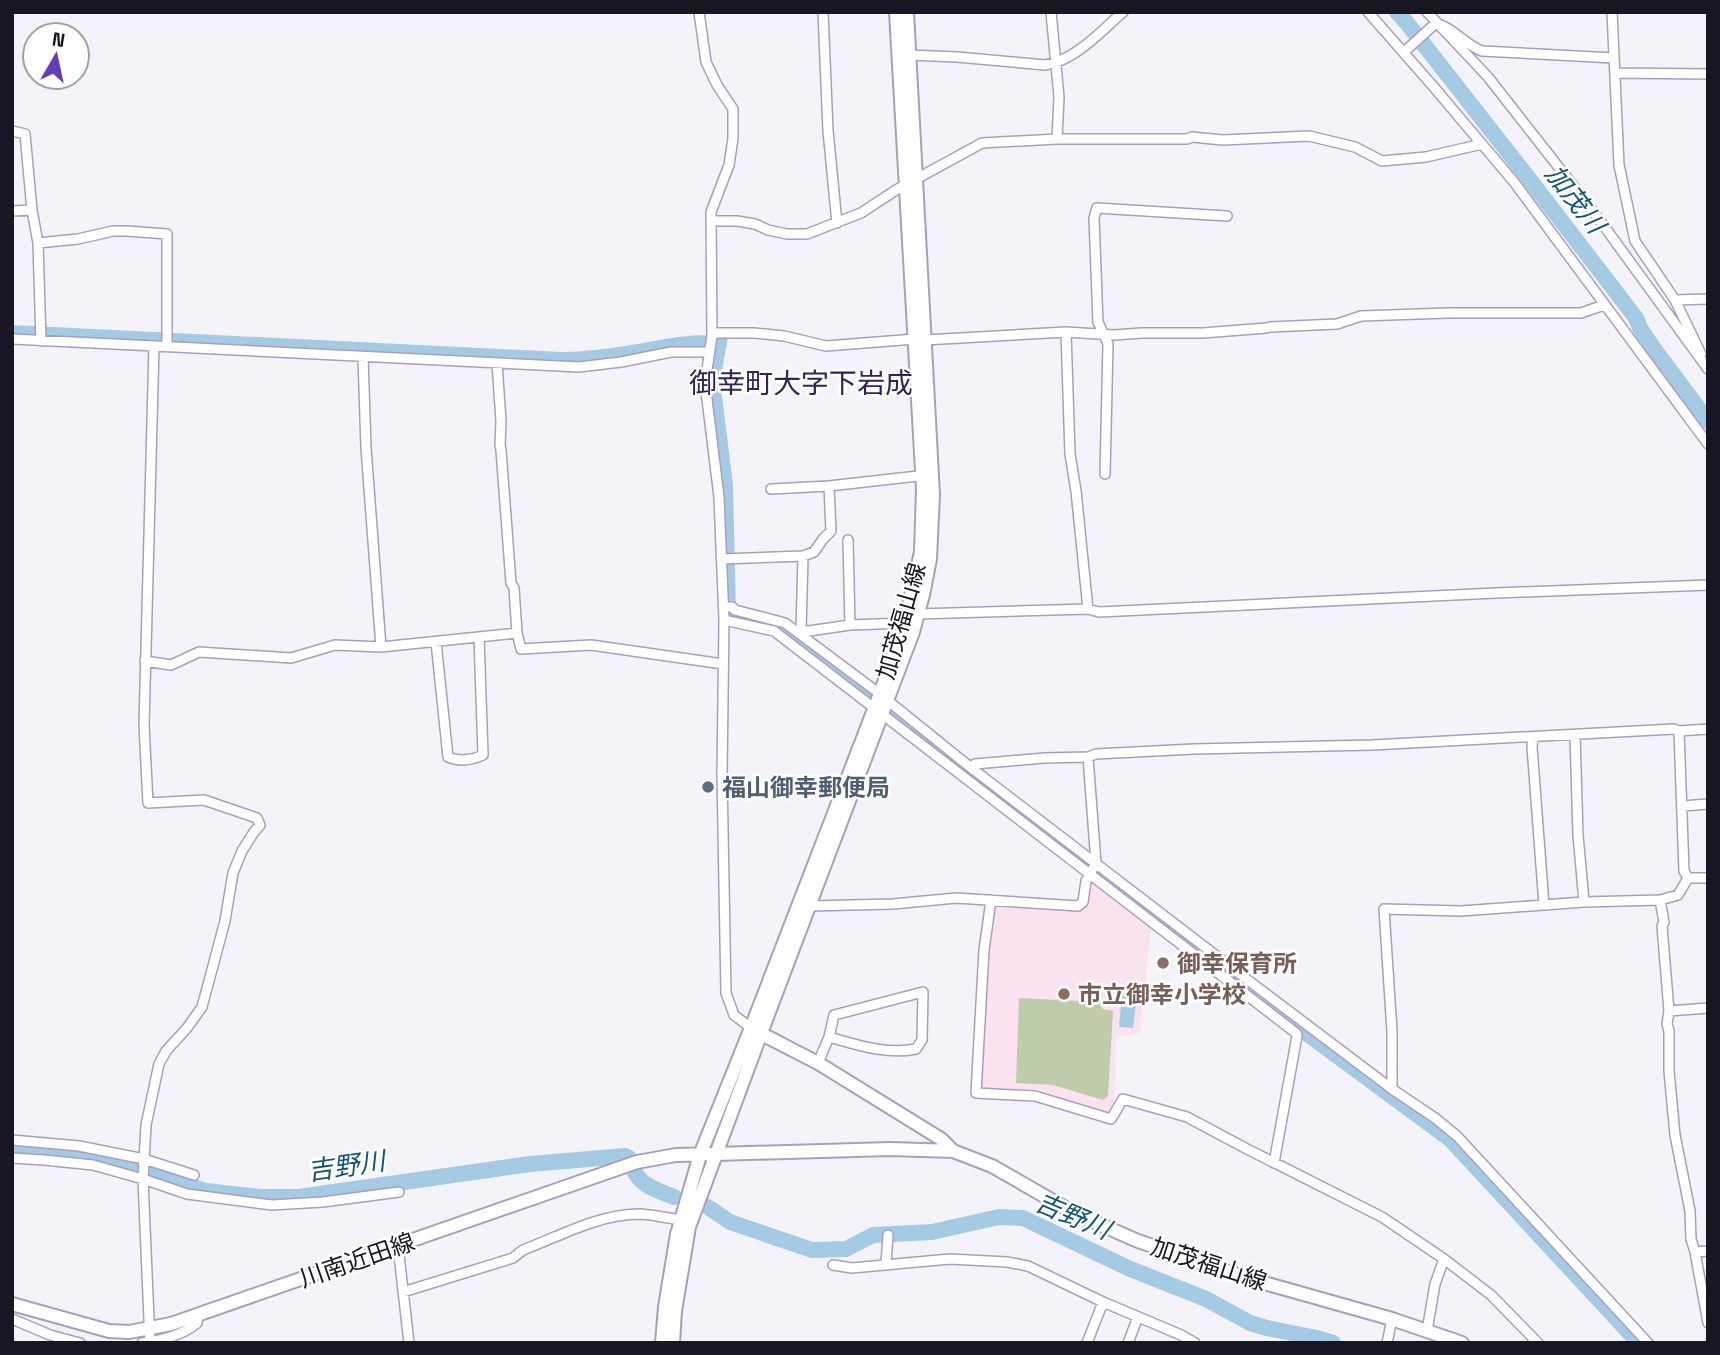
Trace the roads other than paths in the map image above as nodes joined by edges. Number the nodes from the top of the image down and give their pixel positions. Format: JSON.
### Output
{"nodes":[{"id":1,"x":699,"y":12,"type":"edge"},
{"id":2,"x":823,"y":12,"type":"edge"},
{"id":3,"x":896,"y":12,"type":"edge"},
{"id":4,"x":907,"y":12,"type":"edge"},
{"id":5,"x":1051,"y":12,"type":"edge"},
{"id":6,"x":1123,"y":12,"type":"edge"},
{"id":7,"x":1368,"y":12,"type":"edge"},
{"id":8,"x":1427,"y":12,"type":"edge"},
{"id":9,"x":1612,"y":12,"type":"edge"},
{"id":10,"x":1436,"y":23,"type":"junction"},
{"id":11,"x":1404,"y":52,"type":"junction"},
{"id":12,"x":909,"y":55,"type":"junction"},
{"id":13,"x":1614,"y":58,"type":"junction"},
{"id":14,"x":1056,"y":63,"type":"junction"},
{"id":15,"x":1615,"y":74,"type":"junction"},
{"id":16,"x":1708,"y":74,"type":"edge"},
{"id":17,"x":12,"y":131,"type":"edge"},
{"id":18,"x":1057,"y":139,"type":"junction"},
{"id":19,"x":1482,"y":144,"type":"junction"},
{"id":20,"x":911,"y":182,"type":"junction"},
{"id":21,"x":32,"y":210,"type":"junction"},
{"id":22,"x":12,"y":211,"type":"edge"},
{"id":23,"x":1227,"y":216,"type":"dead end"},
{"id":24,"x":711,"y":221,"type":"junction"},
{"id":25,"x":837,"y":223,"type":"junction"},
{"id":26,"x":38,"y":243,"type":"junction"},
{"id":27,"x":1708,"y":299,"type":"edge"},
{"id":28,"x":1675,"y":300,"type":"junction"},
{"id":29,"x":1604,"y":305,"type":"junction"},
{"id":30,"x":1066,"y":332,"type":"junction"},
{"id":31,"x":1104,"y":333,"type":"junction"},
{"id":32,"x":41,"y":336,"type":"junction"},
{"id":33,"x":920,"y":339,"type":"junction"},
{"id":34,"x":12,"y":340,"type":"edge"},
{"id":35,"x":711,"y":343,"type":"junction"},
{"id":36,"x":154,"y":346,"type":"junction"},
{"id":37,"x":167,"y":347,"type":"junction"},
{"id":38,"x":363,"y":357,"type":"junction"},
{"id":39,"x":1699,"y":357,"type":"junction"},
{"id":40,"x":497,"y":363,"type":"junction"},
{"id":41,"x":1708,"y":369,"type":"edge"},
{"id":42,"x":1708,"y":444,"type":"edge"},
{"id":43,"x":1105,"y":474,"type":"dead end"},
{"id":44,"x":927,"y":475,"type":"junction"},
{"id":45,"x":829,"y":486,"type":"junction"},
{"id":46,"x":771,"y":489,"type":"dead end"},
{"id":47,"x":848,"y":540,"type":"dead end"},
{"id":48,"x":803,"y":556,"type":"junction"},
{"id":49,"x":724,"y":559,"type":"junction"},
{"id":50,"x":1708,"y":585,"type":"edge"},
{"id":51,"x":726,"y":607,"type":"junction"},
{"id":52,"x":1088,"y":609,"type":"junction"},
{"id":53,"x":918,"y":614,"type":"junction"},
{"id":54,"x":724,"y":620,"type":"junction"},
{"id":55,"x":905,"y":623,"type":"junction"},
{"id":56,"x":850,"y":625,"type":"junction"},
{"id":57,"x":517,"y":633,"type":"junction"},
{"id":58,"x":794,"y":635,"type":"junction"},
{"id":59,"x":479,"y":637,"type":"junction"},
{"id":60,"x":436,"y":642,"type":"junction"},
{"id":61,"x":381,"y":647,"type":"junction"},
{"id":62,"x":145,"y":661,"type":"junction"},
{"id":63,"x":723,"y":664,"type":"junction"},
{"id":64,"x":881,"y":704,"type":"junction"},
{"id":65,"x":1708,"y":729,"type":"edge"},
{"id":66,"x":1679,"y":731,"type":"junction"},
{"id":67,"x":1575,"y":735,"type":"junction"},
{"id":68,"x":1533,"y":738,"type":"junction"},
{"id":69,"x":1088,"y":757,"type":"junction"},
{"id":70,"x":970,"y":767,"type":"junction"},
{"id":71,"x":1708,"y":804,"type":"edge"},
{"id":72,"x":1683,"y":806,"type":"junction"},
{"id":73,"x":1092,"y":869,"type":"junction"},
{"id":74,"x":1688,"y":878,"type":"junction"},
{"id":75,"x":1708,"y":878,"type":"edge"},
{"id":76,"x":991,"y":900,"type":"junction"},
{"id":77,"x":1660,"y":900,"type":"junction"},
{"id":78,"x":1584,"y":902,"type":"junction"},
{"id":79,"x":1544,"y":905,"type":"junction"},
{"id":80,"x":809,"y":906,"type":"junction"},
{"id":81,"x":1708,"y":1008,"type":"edge"},
{"id":82,"x":1669,"y":1011,"type":"junction"},
{"id":83,"x":756,"y":1031,"type":"junction"},
{"id":84,"x":829,"y":1037,"type":"junction"},
{"id":85,"x":818,"y":1063,"type":"junction"},
{"id":86,"x":1392,"y":1089,"type":"junction"},
{"id":87,"x":12,"y":1140,"type":"edge"},
{"id":88,"x":953,"y":1151,"type":"junction"},
{"id":89,"x":716,"y":1154,"type":"junction"},
{"id":90,"x":700,"y":1155,"type":"junction"},
{"id":91,"x":12,"y":1158,"type":"edge"},
{"id":92,"x":144,"y":1159,"type":"junction"},
{"id":93,"x":1274,"y":1163,"type":"junction"},
{"id":94,"x":194,"y":1175,"type":"dead end"},
{"id":95,"x":143,"y":1179,"type":"junction"},
{"id":96,"x":399,"y":1192,"type":"dead end"},
{"id":97,"x":681,"y":1220,"type":"junction"},
{"id":98,"x":888,"y":1235,"type":"dead end"},
{"id":99,"x":398,"y":1245,"type":"junction"},
{"id":100,"x":1708,"y":1251,"type":"edge"},
{"id":101,"x":1695,"y":1252,"type":"junction"},
{"id":102,"x":1444,"y":1259,"type":"junction"},
{"id":103,"x":886,"y":1264,"type":"junction"},
{"id":104,"x":833,"y":1265,"type":"dead end"},
{"id":105,"x":403,"y":1293,"type":"junction"},
{"id":106,"x":1104,"y":1302,"type":"junction"},
{"id":107,"x":12,"y":1304,"type":"edge"},
{"id":108,"x":1138,"y":1317,"type":"junction"},
{"id":109,"x":1392,"y":1318,"type":"junction"},
{"id":110,"x":12,"y":1319,"type":"edge"},
{"id":111,"x":1708,"y":1323,"type":"edge"},
{"id":112,"x":1426,"y":1337,"type":"edge"},
{"id":113,"x":150,"y":1338,"type":"edge"},
{"id":114,"x":49,"y":1339,"type":"edge"},
{"id":115,"x":1179,"y":1339,"type":"edge"},
{"id":116,"x":671,"y":1342,"type":"edge"},
{"id":117,"x":80,"y":1343,"type":"edge"},
{"id":118,"x":142,"y":1343,"type":"edge"},
{"id":119,"x":409,"y":1343,"type":"edge"},
{"id":120,"x":1087,"y":1343,"type":"edge"},
{"id":121,"x":1128,"y":1343,"type":"edge"},
{"id":122,"x":1195,"y":1343,"type":"edge"},
{"id":123,"x":1387,"y":1343,"type":"edge"},
{"id":124,"x":1462,"y":1343,"type":"edge"},
{"id":125,"x":1538,"y":1343,"type":"edge"},
{"id":126,"x":1648,"y":1343,"type":"edge"}],
"edges":[{"from":1,"to":24,"type":"street"},
{"from":2,"to":25,"type":"street"},
{"from":3,"to":20,"type":"main road","name":"加茂福山線"},
{"from":4,"to":12,"type":"main road","name":"加茂福山線"},
{"from":5,"to":14,"type":"street"},
{"from":6,"to":14,"type":"street"},
{"from":7,"to":11,"type":"street"},
{"from":8,"to":10,"type":"street"},
{"from":9,"to":13,"type":"street"},
{"from":10,"to":11,"type":"street"},
{"from":10,"to":13,"type":"street"},
{"from":10,"to":39,"type":"street"},
{"from":11,"to":19,"type":"street"},
{"from":12,"to":14,"type":"street"},
{"from":12,"to":20,"type":"main road","name":"加茂福山線"},
{"from":13,"to":15,"type":"street"},
{"from":14,"to":18,"type":"street"},
{"from":15,"to":16,"type":"street"},
{"from":15,"to":28,"type":"street"},
{"from":17,"to":21,"type":"street"},
{"from":18,"to":19,"type":"street"},
{"from":18,"to":20,"type":"street"},
{"from":19,"to":29,"type":"street"},
{"from":20,"to":25,"type":"street"},
{"from":20,"to":33,"type":"main road","name":"加茂福山線"},
{"from":21,"to":22,"type":"street"},
{"from":21,"to":26,"type":"street"},
{"from":23,"to":31,"type":"street"},
{"from":24,"to":25,"type":"street"},
{"from":24,"to":35,"type":"street"},
{"from":26,"to":32,"type":"street"},
{"from":26,"to":37,"type":"street"},
{"from":27,"to":28,"type":"street"},
{"from":28,"to":39,"type":"street"},
{"from":29,"to":31,"type":"street"},
{"from":29,"to":42,"type":"street"},
{"from":30,"to":31,"type":"street"},
{"from":30,"to":33,"type":"street"},
{"from":30,"to":52,"type":"street"},
{"from":31,"to":43,"type":"street"},
{"from":32,"to":34,"type":"street"},
{"from":32,"to":36,"type":"street"},
{"from":33,"to":35,"type":"street"},
{"from":33,"to":44,"type":"main road","name":"加茂福山線"},
{"from":35,"to":40,"type":"street"},
{"from":35,"to":49,"type":"street"},
{"from":36,"to":37,"type":"street"},
{"from":36,"to":62,"type":"street"},
{"from":37,"to":38,"type":"street"},
{"from":38,"to":40,"type":"street"},
{"from":38,"to":61,"type":"street"},
{"from":39,"to":41,"type":"street"},
{"from":40,"to":57,"type":"street"},
{"from":44,"to":45,"type":"street"},
{"from":44,"to":53,"type":"main road","name":"加茂福山線"},
{"from":44,"to":55,"type":"main road","name":"加茂福山線"},
{"from":45,"to":46,"type":"street"},
{"from":45,"to":48,"type":"street"},
{"from":47,"to":56,"type":"street"},
{"from":48,"to":49,"type":"street"},
{"from":48,"to":58,"type":"street"},
{"from":49,"to":51,"type":"street"},
{"from":50,"to":52,"type":"street"},
{"from":51,"to":54,"type":"street"},
{"from":51,"to":58,"type":"street"},
{"from":52,"to":53,"type":"street"},
{"from":53,"to":55,"type":"street"},
{"from":53,"to":64,"type":"main road","name":"加茂福山線"},
{"from":54,"to":58,"type":"street"},
{"from":54,"to":63,"type":"street"},
{"from":55,"to":56,"type":"street"},
{"from":55,"to":64,"type":"main road","name":"加茂福山線"},
{"from":56,"to":58,"type":"street"},
{"from":57,"to":59,"type":"street"},
{"from":57,"to":63,"type":"street"},
{"from":58,"to":64,"type":"street"},
{"from":58,"to":64,"type":"street"},
{"from":59,"to":60,"type":"street"},
{"from":59,"to":60,"type":"street"},
{"from":60,"to":61,"type":"street"},
{"from":61,"to":62,"type":"street"},
{"from":62,"to":92,"type":"street"},
{"from":63,"to":83,"type":"street"},
{"from":64,"to":70,"type":"street"},
{"from":64,"to":73,"type":"street"},
{"from":64,"to":80,"type":"main road","name":"加茂福山線"},
{"from":64,"to":83,"type":"main road","name":"加茂福山線"},
{"from":65,"to":66,"type":"street"},
{"from":66,"to":67,"type":"street"},
{"from":66,"to":72,"type":"street"},
{"from":67,"to":68,"type":"street"},
{"from":67,"to":78,"type":"street"},
{"from":68,"to":69,"type":"street"},
{"from":68,"to":79,"type":"street"},
{"from":69,"to":70,"type":"street"},
{"from":69,"to":73,"type":"street"},
{"from":70,"to":73,"type":"street"},
{"from":71,"to":72,"type":"street"},
{"from":72,"to":74,"type":"street"},
{"from":73,"to":76,"type":"street"},
{"from":73,"to":86,"type":"street"},
{"from":73,"to":93,"type":"street"},
{"from":74,"to":75,"type":"street"},
{"from":74,"to":77,"type":"street"},
{"from":76,"to":80,"type":"street"},
{"from":76,"to":93,"type":"street"},
{"from":77,"to":78,"type":"street"},
{"from":77,"to":82,"type":"street"},
{"from":78,"to":79,"type":"street"},
{"from":79,"to":86,"type":"street"},
{"from":80,"to":83,"type":"main road","name":"加茂福山線"},
{"from":81,"to":82,"type":"street"},
{"from":82,"to":101,"type":"street"},
{"from":83,"to":85,"type":"main road"},
{"from":83,"to":89,"type":"main road","name":"加茂福山線"},
{"from":83,"to":90,"type":"main road","name":"加茂福山線"},
{"from":84,"to":84,"type":"street"},
{"from":84,"to":85,"type":"street"},
{"from":85,"to":88,"type":"main road"},
{"from":86,"to":126,"type":"street"},
{"from":87,"to":92,"type":"street"},
{"from":88,"to":89,"type":"main road","name":"加茂福山線"},
{"from":88,"to":109,"type":"main road","name":"加茂福山線"},
{"from":89,"to":90,"type":"main road","name":"加茂福山線"},
{"from":89,"to":116,"type":"main road","name":"加茂福山線"},
{"from":90,"to":97,"type":"main road","name":"加茂福山線"},
{"from":90,"to":99,"type":"main road","name":"川南近田線"},
{"from":91,"to":95,"type":"street"},
{"from":92,"to":94,"type":"street"},
{"from":92,"to":95,"type":"street"},
{"from":93,"to":102,"type":"street"},
{"from":95,"to":96,"type":"street"},
{"from":95,"to":113,"type":"street"},
{"from":97,"to":105,"type":"street"},
{"from":97,"to":116,"type":"main road","name":"加茂福山線"},
{"from":98,"to":103,"type":"street"},
{"from":99,"to":105,"type":"street"},
{"from":99,"to":113,"type":"main road","name":"川南近田線"},
{"from":100,"to":101,"type":"street"},
{"from":101,"to":111,"type":"street"},
{"from":102,"to":112,"type":"street"},
{"from":102,"to":125,"type":"street"},
{"from":103,"to":104,"type":"street"},
{"from":103,"to":106,"type":"street"},
{"from":105,"to":119,"type":"street"},
{"from":106,"to":108,"type":"street"},
{"from":106,"to":120,"type":"street"},
{"from":107,"to":113,"type":"main road","name":"川南近田線"},
{"from":108,"to":115,"type":"street"},
{"from":108,"to":121,"type":"street"},
{"from":109,"to":112,"type":"main road","name":"加茂福山線"},
{"from":109,"to":123,"type":"street"},
{"from":110,"to":114,"type":"street"},
{"from":112,"to":124,"type":"main road","name":"加茂福山線"},
{"from":113,"to":118,"type":"street"},
{"from":114,"to":117,"type":"street"},
{"from":115,"to":122,"type":"street"}]}
